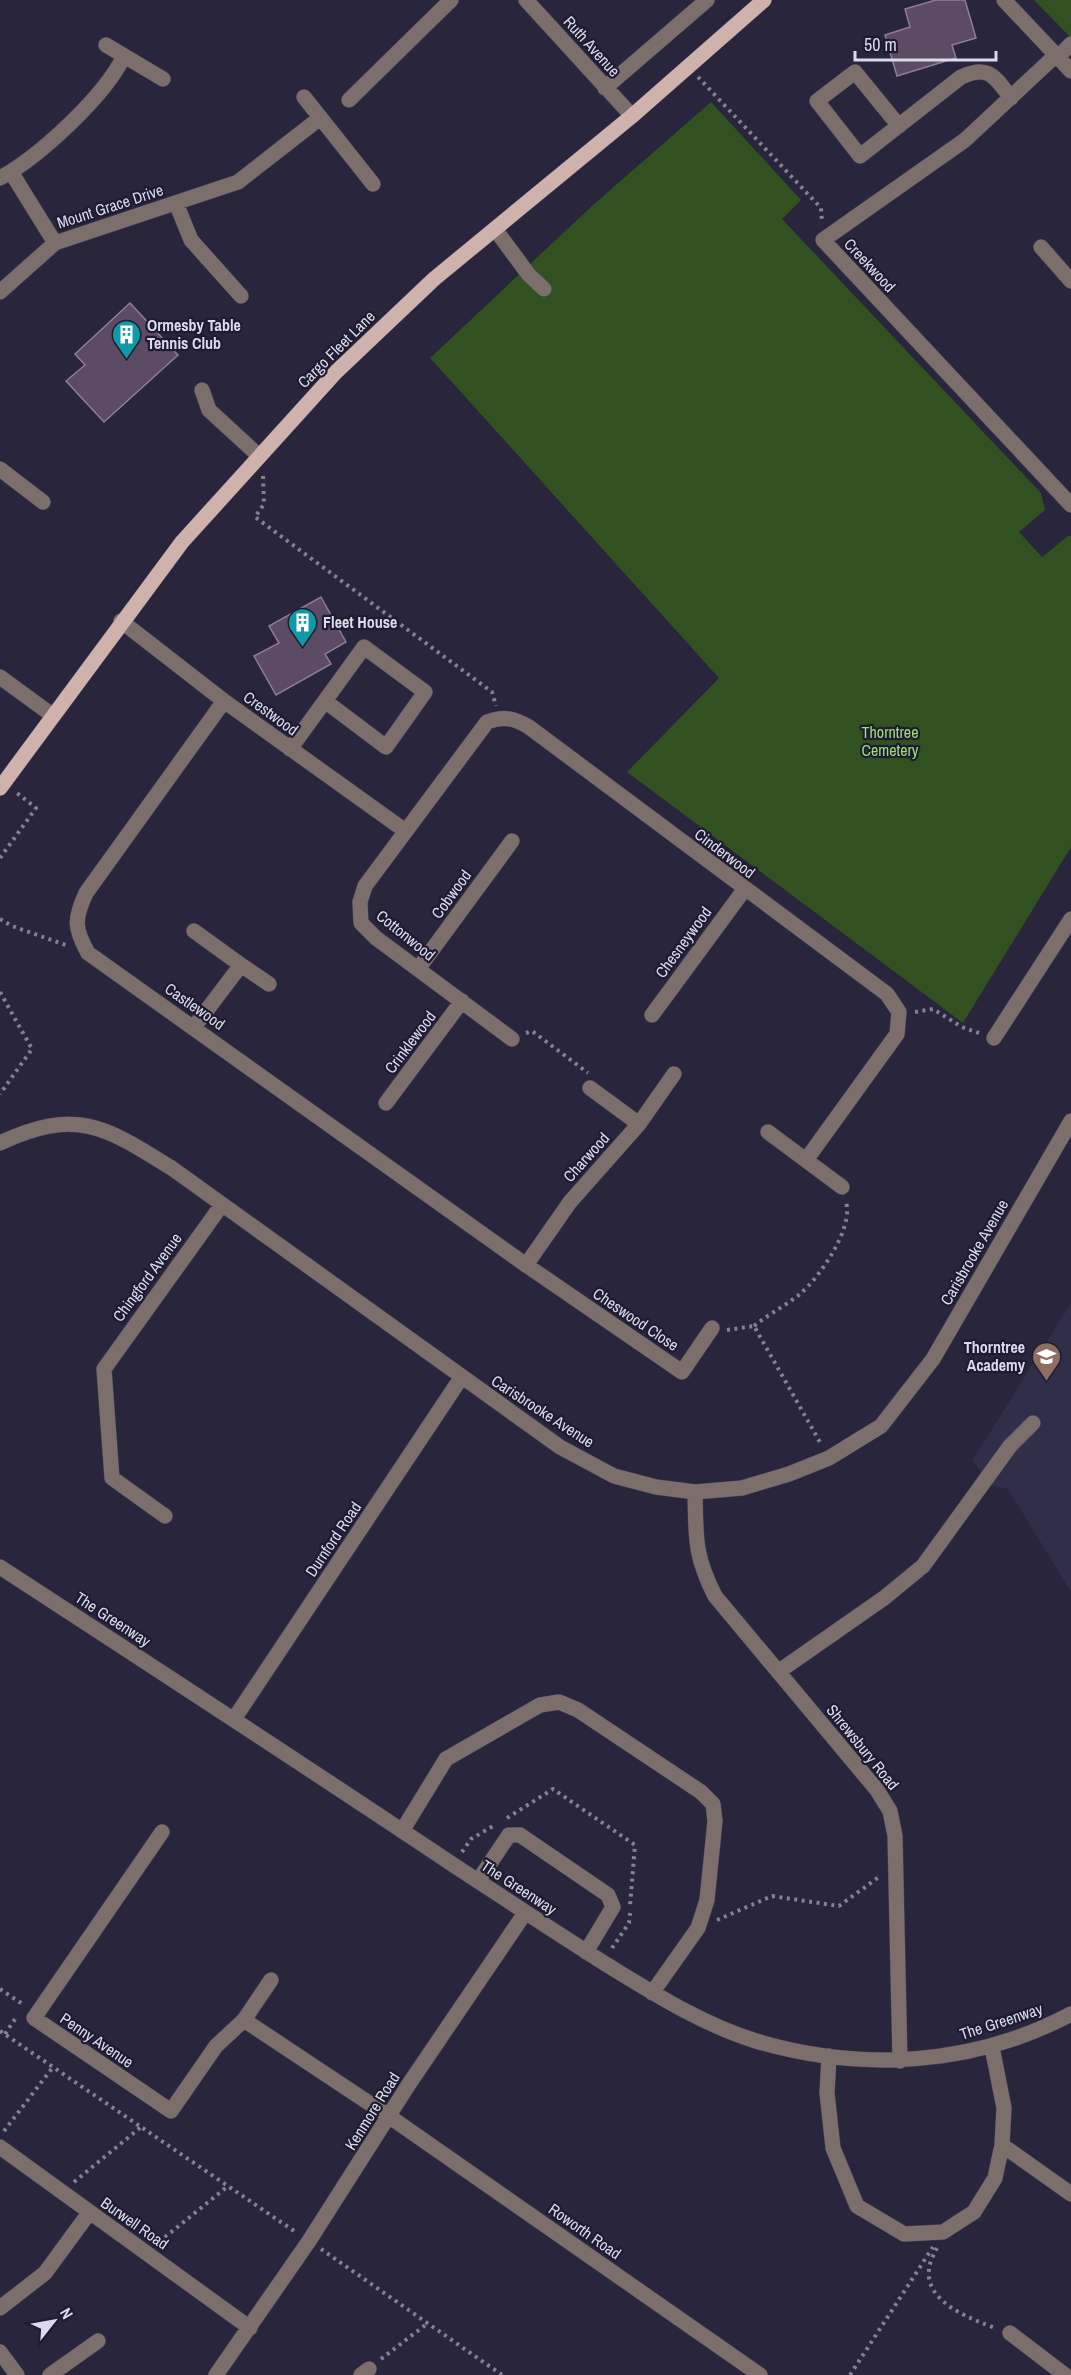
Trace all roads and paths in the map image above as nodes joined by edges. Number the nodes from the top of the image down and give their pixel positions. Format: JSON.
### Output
{"nodes":[{"id":1,"x":451,"y":0,"type":"edge"},
{"id":2,"x":526,"y":0,"type":"edge"},
{"id":3,"x":707,"y":0,"type":"edge"},
{"id":4,"x":764,"y":0,"type":"edge"},
{"id":5,"x":1004,"y":0,"type":"edge"},
{"id":6,"x":1071,"y":44,"type":"edge"},
{"id":7,"x":106,"y":45,"type":"dead end"},
{"id":8,"x":124,"y":56,"type":"junction"},
{"id":9,"x":1057,"y":56,"type":"junction"},
{"id":10,"x":688,"y":67,"type":"junction"},
{"id":11,"x":1071,"y":71,"type":"edge"},
{"id":12,"x":163,"y":79,"type":"dead end"},
{"id":13,"x":605,"y":88,"type":"junction"},
{"id":14,"x":303,"y":97,"type":"dead end"},
{"id":15,"x":1011,"y":98,"type":"junction"},
{"id":16,"x":349,"y":100,"type":"dead end"},
{"id":17,"x":632,"y":116,"type":"junction"},
{"id":18,"x":320,"y":118,"type":"junction"},
{"id":19,"x":899,"y":126,"type":"junction"},
{"id":20,"x":6,"y":175,"type":"edge"},
{"id":21,"x":373,"y":184,"type":"dead end"},
{"id":22,"x":176,"y":203,"type":"junction"},
{"id":23,"x":495,"y":229,"type":"junction"},
{"id":24,"x":823,"y":240,"type":"junction"},
{"id":25,"x":56,"y":243,"type":"junction"},
{"id":26,"x":1041,"y":247,"type":"dead end"},
{"id":27,"x":1071,"y":280,"type":"edge"},
{"id":28,"x":544,"y":289,"type":"dead end"},
{"id":29,"x":0,"y":292,"type":"edge"},
{"id":30,"x":241,"y":296,"type":"dead end"},
{"id":31,"x":202,"y":390,"type":"dead end"},
{"id":32,"x":258,"y":455,"type":"junction"},
{"id":33,"x":0,"y":469,"type":"edge"},
{"id":34,"x":43,"y":502,"type":"dead end"},
{"id":35,"x":1071,"y":505,"type":"edge"},
{"id":36,"x":120,"y":621,"type":"junction"},
{"id":37,"x":0,"y":676,"type":"edge"},
{"id":38,"x":224,"y":701,"type":"junction"},
{"id":39,"x":325,"y":701,"type":"junction"},
{"id":40,"x":52,"y":715,"type":"junction"},
{"id":41,"x":500,"y":717,"type":"junction"},
{"id":42,"x":290,"y":749,"type":"junction"},
{"id":43,"x":1,"y":785,"type":"edge"},
{"id":44,"x":404,"y":830,"type":"junction"},
{"id":45,"x":512,"y":841,"type":"dead end"},
{"id":46,"x":0,"y":858,"type":"edge"},
{"id":47,"x":744,"y":890,"type":"junction"},
{"id":48,"x":0,"y":919,"type":"edge"},
{"id":49,"x":1071,"y":919,"type":"edge"},
{"id":50,"x":194,"y":931,"type":"dead end"},
{"id":51,"x":88,"y":953,"type":"junction"},
{"id":52,"x":241,"y":965,"type":"junction"},
{"id":53,"x":418,"y":969,"type":"junction"},
{"id":54,"x":269,"y":984,"type":"dead end"},
{"id":55,"x":0,"y":992,"type":"edge"},
{"id":56,"x":462,"y":1001,"type":"junction"},
{"id":57,"x":652,"y":1015,"type":"dead end"},
{"id":58,"x":194,"y":1027,"type":"junction"},
{"id":59,"x":897,"y":1034,"type":"junction"},
{"id":60,"x":994,"y":1038,"type":"joint"},
{"id":61,"x":512,"y":1039,"type":"joint"},
{"id":62,"x":674,"y":1074,"type":"dead end"},
{"id":63,"x":590,"y":1088,"type":"joint"},
{"id":64,"x":0,"y":1094,"type":"edge"},
{"id":65,"x":386,"y":1103,"type":"dead end"},
{"id":66,"x":1071,"y":1123,"type":"edge"},
{"id":67,"x":639,"y":1124,"type":"junction"},
{"id":68,"x":768,"y":1132,"type":"dead end"},
{"id":69,"x":0,"y":1143,"type":"edge"},
{"id":70,"x":807,"y":1160,"type":"junction"},
{"id":71,"x":842,"y":1187,"type":"joint"},
{"id":72,"x":220,"y":1206,"type":"junction"},
{"id":73,"x":526,"y":1265,"type":"junction"},
{"id":74,"x":754,"y":1326,"type":"junction"},
{"id":75,"x":712,"y":1329,"type":"joint"},
{"id":76,"x":461,"y":1378,"type":"junction"},
{"id":77,"x":1033,"y":1423,"type":"dead end"},
{"id":78,"x":829,"y":1458,"type":"junction"},
{"id":79,"x":695,"y":1492,"type":"junction"},
{"id":80,"x":165,"y":1516,"type":"dead end"},
{"id":81,"x":0,"y":1567,"type":"edge"},
{"id":82,"x":778,"y":1672,"type":"junction"},
{"id":83,"x":234,"y":1719,"type":"junction"},
{"id":84,"x":402,"y":1831,"type":"junction"},
{"id":85,"x":162,"y":1833,"type":"dead end"},
{"id":86,"x":897,"y":1864,"type":"junction"},
{"id":87,"x":478,"y":1881,"type":"junction"},
{"id":88,"x":525,"y":1913,"type":"junction"},
{"id":89,"x":698,"y":1928,"type":"junction"},
{"id":90,"x":586,"y":1952,"type":"junction"},
{"id":91,"x":271,"y":1980,"type":"dead end"},
{"id":92,"x":0,"y":1989,"type":"edge"},
{"id":93,"x":652,"y":1993,"type":"junction"},
{"id":94,"x":31,"y":2009,"type":"junction"},
{"id":95,"x":1071,"y":2014,"type":"edge"},
{"id":96,"x":244,"y":2020,"type":"junction"},
{"id":97,"x":0,"y":2031,"type":"edge"},
{"id":98,"x":5,"y":2034,"type":"junction"},
{"id":99,"x":992,"y":2047,"type":"junction"},
{"id":100,"x":829,"y":2056,"type":"junction"},
{"id":101,"x":900,"y":2061,"type":"junction"},
{"id":102,"x":53,"y":2067,"type":"junction"},
{"id":103,"x":390,"y":2117,"type":"junction"},
{"id":104,"x":141,"y":2127,"type":"junction"},
{"id":105,"x":0,"y":2136,"type":"edge"},
{"id":106,"x":1002,"y":2145,"type":"junction"},
{"id":107,"x":0,"y":2147,"type":"edge"},
{"id":108,"x":228,"y":2186,"type":"junction"},
{"id":109,"x":1071,"y":2194,"type":"edge"},
{"id":110,"x":88,"y":2213,"type":"junction"},
{"id":111,"x":943,"y":2232,"type":"junction"},
{"id":112,"x":309,"y":2241,"type":"junction"},
{"id":113,"x":145,"y":2253,"type":"junction"},
{"id":114,"x":0,"y":2308,"type":"edge"},
{"id":115,"x":428,"y":2323,"type":"junction"},
{"id":116,"x":250,"y":2328,"type":"junction"},
{"id":117,"x":1010,"y":2333,"type":"joint"},
{"id":118,"x":98,"y":2341,"type":"dead end"},
{"id":119,"x":0,"y":2352,"type":"edge"},
{"id":120,"x":365,"y":2372,"type":"edge"},
{"id":121,"x":17,"y":2375,"type":"edge"},
{"id":122,"x":50,"y":2375,"type":"edge"},
{"id":123,"x":216,"y":2375,"type":"edge"},
{"id":124,"x":502,"y":2375,"type":"edge"},
{"id":125,"x":760,"y":2375,"type":"edge"},
{"id":126,"x":850,"y":2375,"type":"edge"},
{"id":127,"x":1065,"y":2375,"type":"edge"}],
"edges":[{"from":1,"to":16,"type":"street"},
{"from":2,"to":13,"type":"street","name":"Ruth Avenue"},
{"from":3,"to":13,"type":"street"},
{"from":4,"to":10,"type":"main road","name":"Cargo Fleet Lane"},
{"from":5,"to":9,"type":"street"},
{"from":6,"to":9,"type":"street","name":"Creekwood"},
{"from":7,"to":8,"type":"street"},
{"from":8,"to":12,"type":"street"},
{"from":8,"to":20,"type":"street","name":"Mount Grace Drive"},
{"from":9,"to":11,"type":"street"},
{"from":9,"to":15,"type":"street","name":"Creekwood"},
{"from":10,"to":17,"type":"main road","name":"Cargo Fleet Lane"},
{"from":10,"to":24,"type":"path"},
{"from":13,"to":17,"type":"street","name":"Ruth Avenue"},
{"from":14,"to":18,"type":"street"},
{"from":15,"to":19,"type":"street"},
{"from":15,"to":24,"type":"street","name":"Creekwood"},
{"from":17,"to":23,"type":"main road","name":"Cargo Fleet Lane"},
{"from":18,"to":21,"type":"street"},
{"from":18,"to":22,"type":"street","name":"Mount Grace Drive"},
{"from":19,"to":19,"type":"street"},
{"from":20,"to":25,"type":"street","name":"Mount Grace Drive"},
{"from":22,"to":25,"type":"street","name":"Mount Grace Drive"},
{"from":22,"to":30,"type":"street","name":"Mount Grace Drive"},
{"from":23,"to":28,"type":"street"},
{"from":23,"to":32,"type":"main road","name":"Cargo Fleet Lane"},
{"from":24,"to":35,"type":"street","name":"Creekwood"},
{"from":25,"to":29,"type":"street","name":"Mount Grace Drive"},
{"from":26,"to":27,"type":"street"},
{"from":31,"to":32,"type":"street"},
{"from":32,"to":36,"type":"main road","name":"Cargo Fleet Lane"},
{"from":32,"to":41,"type":"path"},
{"from":33,"to":34,"type":"street"},
{"from":36,"to":38,"type":"street","name":"Crestwood"},
{"from":36,"to":40,"type":"main road","name":"Cargo Fleet Lane"},
{"from":37,"to":40,"type":"street"},
{"from":38,"to":42,"type":"street","name":"Crestwood"},
{"from":38,"to":51,"type":"street"},
{"from":39,"to":39,"type":"street"},
{"from":39,"to":42,"type":"street"},
{"from":40,"to":43,"type":"main road","name":"Cargo Fleet Lane"},
{"from":41,"to":44,"type":"street"},
{"from":41,"to":47,"type":"street","name":"Cinderwood"},
{"from":42,"to":44,"type":"street","name":"Crestwood"},
{"from":43,"to":46,"type":"path"},
{"from":44,"to":53,"type":"street","name":"Cottonwood"},
{"from":45,"to":53,"type":"street","name":"Cobwood"},
{"from":47,"to":57,"type":"street","name":"Chesneywood"},
{"from":47,"to":59,"type":"street","name":"Cinderwood"},
{"from":48,"to":51,"type":"path"},
{"from":49,"to":60,"type":"street"},
{"from":50,"to":52,"type":"street"},
{"from":51,"to":58,"type":"street","name":"Castlewood"},
{"from":52,"to":54,"type":"street"},
{"from":52,"to":58,"type":"street"},
{"from":53,"to":56,"type":"street","name":"Cottonwood"},
{"from":55,"to":64,"type":"path"},
{"from":56,"to":61,"type":"street","name":"Cottonwood"},
{"from":56,"to":65,"type":"street","name":"Crinklewood"},
{"from":58,"to":73,"type":"street","name":"Castlewood"},
{"from":59,"to":60,"type":"path"},
{"from":59,"to":70,"type":"street"},
{"from":61,"to":63,"type":"path"},
{"from":62,"to":67,"type":"street","name":"Charwood"},
{"from":63,"to":67,"type":"street"},
{"from":66,"to":78,"type":"street","name":"Carisbrooke Avenue"},
{"from":67,"to":73,"type":"street","name":"Charwood"},
{"from":68,"to":70,"type":"street"},
{"from":69,"to":72,"type":"street","name":"Carisbrooke Avenue"},
{"from":70,"to":71,"type":"street"},
{"from":71,"to":74,"type":"path"},
{"from":72,"to":76,"type":"street","name":"Carisbrooke Avenue"},
{"from":72,"to":80,"type":"street","name":"Chingford Avenue"},
{"from":73,"to":75,"type":"street","name":"Cheswood Close"},
{"from":74,"to":75,"type":"path"},
{"from":74,"to":78,"type":"path"},
{"from":76,"to":79,"type":"street","name":"Carisbrooke Avenue"},
{"from":76,"to":83,"type":"street","name":"Durnford Road"},
{"from":77,"to":82,"type":"street"},
{"from":78,"to":79,"type":"street","name":"Carisbrooke Avenue"},
{"from":79,"to":82,"type":"street","name":"Shrewsbury Road"},
{"from":81,"to":83,"type":"street","name":"The Greenway"},
{"from":82,"to":86,"type":"street","name":"Shrewsbury Road"},
{"from":83,"to":84,"type":"street","name":"The Greenway"},
{"from":84,"to":87,"type":"street","name":"The Greenway"},
{"from":84,"to":89,"type":"street"},
{"from":85,"to":94,"type":"street","name":"Penny Avenue"},
{"from":86,"to":89,"type":"path"},
{"from":86,"to":101,"type":"street","name":"Shrewsbury Road"},
{"from":87,"to":88,"type":"street","name":"The Greenway"},
{"from":87,"to":90,"type":"street"},
{"from":88,"to":90,"type":"street","name":"The Greenway"},
{"from":88,"to":103,"type":"street","name":"Kenmore Road"},
{"from":89,"to":93,"type":"street"},
{"from":90,"to":93,"type":"street","name":"The Greenway"},
{"from":91,"to":96,"type":"street","name":"Penny Avenue"},
{"from":92,"to":94,"type":"path"},
{"from":93,"to":100,"type":"street","name":"The Greenway"},
{"from":94,"to":96,"type":"street","name":"Penny Avenue"},
{"from":94,"to":98,"type":"path"},
{"from":95,"to":99,"type":"street","name":"The Greenway"},
{"from":96,"to":103,"type":"street"},
{"from":97,"to":98,"type":"path"},
{"from":98,"to":102,"type":"path"},
{"from":99,"to":101,"type":"street","name":"The Greenway"},
{"from":99,"to":106,"type":"street"},
{"from":100,"to":101,"type":"street","name":"The Greenway"},
{"from":100,"to":111,"type":"street"},
{"from":102,"to":104,"type":"path"},
{"from":102,"to":105,"type":"path"},
{"from":103,"to":112,"type":"street","name":"Kenmore Road"},
{"from":103,"to":125,"type":"street","name":"Roworth Road"},
{"from":104,"to":108,"type":"path"},
{"from":104,"to":110,"type":"path"},
{"from":106,"to":109,"type":"street"},
{"from":106,"to":111,"type":"street"},
{"from":107,"to":110,"type":"street","name":"Burwell Road"},
{"from":108,"to":112,"type":"path"},
{"from":108,"to":113,"type":"path"},
{"from":110,"to":113,"type":"street","name":"Burwell Road"},
{"from":110,"to":114,"type":"street"},
{"from":111,"to":117,"type":"path"},
{"from":111,"to":126,"type":"path"},
{"from":112,"to":115,"type":"path"},
{"from":112,"to":116,"type":"street","name":"Kenmore Road"},
{"from":113,"to":116,"type":"street","name":"Burwell Road"},
{"from":115,"to":120,"type":"path"},
{"from":115,"to":124,"type":"path"},
{"from":116,"to":123,"type":"street","name":"Kenmore Road"},
{"from":117,"to":127,"type":"street"},
{"from":118,"to":122,"type":"street"},
{"from":119,"to":121,"type":"street"}]}
